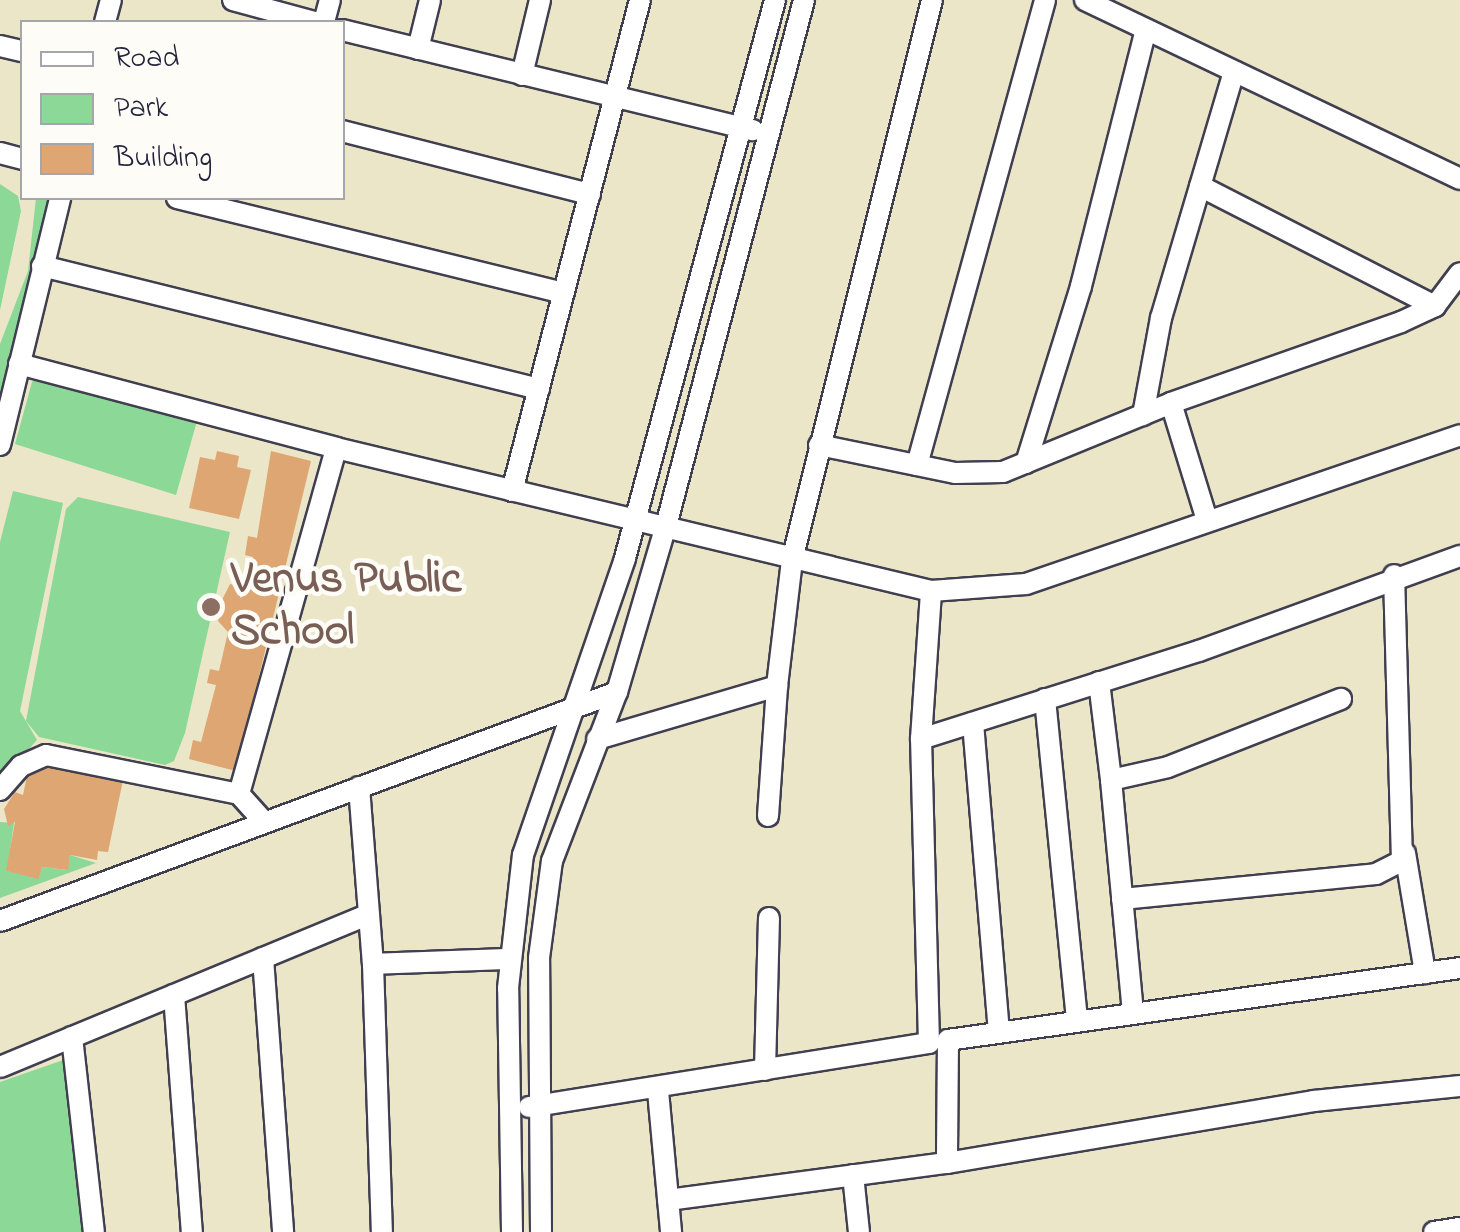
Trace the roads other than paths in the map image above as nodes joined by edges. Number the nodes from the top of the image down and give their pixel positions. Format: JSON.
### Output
{"nodes":[{"id":1,"x":233,"y":0,"type":"edge"},
{"id":2,"x":430,"y":0,"type":"edge"},
{"id":3,"x":540,"y":0,"type":"edge"},
{"id":4,"x":640,"y":0,"type":"edge"},
{"id":5,"x":775,"y":0,"type":"edge"},
{"id":6,"x":804,"y":0,"type":"edge"},
{"id":7,"x":932,"y":0,"type":"edge"},
{"id":8,"x":1045,"y":0,"type":"edge"},
{"id":9,"x":1085,"y":0,"type":"edge"},
{"id":10,"x":307,"y":20,"type":"edge"},
{"id":11,"x":1146,"y":30,"type":"junction"},
{"id":12,"x":345,"y":31,"type":"edge"},
{"id":13,"x":418,"y":49,"type":"junction"},
{"id":14,"x":1234,"y":72,"type":"junction"},
{"id":15,"x":522,"y":74,"type":"junction"},
{"id":16,"x":616,"y":98,"type":"junction"},
{"id":17,"x":740,"y":127,"type":"junction"},
{"id":18,"x":345,"y":132,"type":"edge"},
{"id":19,"x":768,"y":134,"type":"junction"},
{"id":20,"x":1460,"y":179,"type":"edge"},
{"id":21,"x":1200,"y":186,"type":"junction"},
{"id":22,"x":590,"y":194,"type":"junction"},
{"id":23,"x":59,"y":200,"type":"edge"},
{"id":24,"x":185,"y":200,"type":"edge"},
{"id":25,"x":42,"y":266,"type":"junction"},
{"id":26,"x":1460,"y":273,"type":"edge"},
{"id":27,"x":564,"y":292,"type":"junction"},
{"id":28,"x":1434,"y":306,"type":"junction"},
{"id":29,"x":19,"y":364,"type":"junction"},
{"id":30,"x":539,"y":389,"type":"junction"},
{"id":31,"x":1171,"y":403,"type":"junction"},
{"id":32,"x":1143,"y":415,"type":"junction"},
{"id":33,"x":1460,"y":435,"type":"edge"},
{"id":34,"x":820,"y":445,"type":"junction"},
{"id":35,"x":0,"y":446,"type":"edge"},
{"id":36,"x":336,"y":448,"type":"junction"},
{"id":37,"x":1026,"y":463,"type":"junction"},
{"id":38,"x":917,"y":465,"type":"junction"},
{"id":39,"x":512,"y":491,"type":"junction"},
{"id":40,"x":1206,"y":517,"type":"junction"},
{"id":41,"x":636,"y":519,"type":"junction"},
{"id":42,"x":666,"y":526,"type":"junction"},
{"id":43,"x":1460,"y":556,"type":"edge"},
{"id":44,"x":792,"y":560,"type":"junction"},
{"id":45,"x":1394,"y":575,"type":"junction"},
{"id":46,"x":931,"y":591,"type":"junction"},
{"id":47,"x":1099,"y":682,"type":"junction"},
{"id":48,"x":777,"y":686,"type":"junction"},
{"id":49,"x":617,"y":692,"type":"junction"},
{"id":50,"x":1045,"y":699,"type":"junction"},
{"id":51,"x":1341,"y":700,"type":"dead end"},
{"id":52,"x":578,"y":705,"type":"junction"},
{"id":53,"x":973,"y":723,"type":"junction"},
{"id":54,"x":921,"y":738,"type":"junction"},
{"id":55,"x":597,"y":739,"type":"junction"},
{"id":56,"x":1111,"y":780,"type":"junction"},
{"id":57,"x":359,"y":787,"type":"junction"},
{"id":58,"x":0,"y":790,"type":"edge"},
{"id":59,"x":239,"y":794,"type":"junction"},
{"id":60,"x":768,"y":816,"type":"dead end"},
{"id":61,"x":263,"y":821,"type":"junction"},
{"id":62,"x":1405,"y":853,"type":"junction"},
{"id":63,"x":1122,"y":899,"type":"junction"},
{"id":64,"x":369,"y":914,"type":"junction"},
{"id":65,"x":769,"y":918,"type":"dead end"},
{"id":66,"x":0,"y":922,"type":"edge"},
{"id":67,"x":263,"y":958,"type":"junction"},
{"id":68,"x":510,"y":959,"type":"junction"},
{"id":69,"x":373,"y":964,"type":"junction"},
{"id":70,"x":1460,"y":968,"type":"edge"},
{"id":71,"x":1425,"y":972,"type":"junction"},
{"id":72,"x":174,"y":995,"type":"junction"},
{"id":73,"x":1133,"y":1012,"type":"junction"},
{"id":74,"x":1077,"y":1020,"type":"junction"},
{"id":75,"x":999,"y":1032,"type":"junction"},
{"id":76,"x":72,"y":1037,"type":"junction"},
{"id":77,"x":939,"y":1042,"type":"junction"},
{"id":78,"x":0,"y":1067,"type":"edge"},
{"id":79,"x":765,"y":1070,"type":"junction"},
{"id":80,"x":1460,"y":1086,"type":"edge"},
{"id":81,"x":658,"y":1091,"type":"junction"},
{"id":82,"x":538,"y":1106,"type":"junction"},
{"id":83,"x":510,"y":1108,"type":"junction"},
{"id":84,"x":948,"y":1163,"type":"junction"},
{"id":85,"x":853,"y":1175,"type":"junction"},
{"id":86,"x":668,"y":1200,"type":"junction"},
{"id":87,"x":1460,"y":1228,"type":"edge"},
{"id":88,"x":94,"y":1232,"type":"edge"},
{"id":89,"x":192,"y":1232,"type":"edge"},
{"id":90,"x":284,"y":1232,"type":"edge"},
{"id":91,"x":382,"y":1232,"type":"edge"},
{"id":92,"x":512,"y":1232,"type":"edge"},
{"id":93,"x":541,"y":1232,"type":"edge"},
{"id":94,"x":672,"y":1232,"type":"edge"},
{"id":95,"x":859,"y":1232,"type":"edge"},
{"id":96,"x":1434,"y":1232,"type":"edge"}],
"edges":[{"from":1,"to":10,"type":"street"},
{"from":2,"to":13,"type":"street"},
{"from":3,"to":15,"type":"street"},
{"from":4,"to":16,"type":"street"},
{"from":5,"to":17,"type":"street"},
{"from":6,"to":19,"type":"street"},
{"from":7,"to":34,"type":"street"},
{"from":8,"to":38,"type":"street"},
{"from":9,"to":11,"type":"street"},
{"from":11,"to":14,"type":"street"},
{"from":11,"to":37,"type":"street"},
{"from":12,"to":13,"type":"street"},
{"from":13,"to":15,"type":"street"},
{"from":14,"to":20,"type":"street"},
{"from":14,"to":21,"type":"street"},
{"from":15,"to":16,"type":"street"},
{"from":16,"to":17,"type":"street"},
{"from":16,"to":22,"type":"street"},
{"from":17,"to":19,"type":"street"},
{"from":17,"to":41,"type":"street"},
{"from":18,"to":22,"type":"street"},
{"from":19,"to":42,"type":"street"},
{"from":21,"to":28,"type":"street"},
{"from":21,"to":32,"type":"street"},
{"from":22,"to":27,"type":"street"},
{"from":23,"to":25,"type":"street"},
{"from":24,"to":27,"type":"street"},
{"from":25,"to":29,"type":"street"},
{"from":25,"to":30,"type":"street"},
{"from":26,"to":28,"type":"street"},
{"from":27,"to":30,"type":"street"},
{"from":28,"to":31,"type":"street"},
{"from":29,"to":35,"type":"street"},
{"from":29,"to":36,"type":"street"},
{"from":30,"to":39,"type":"street"},
{"from":31,"to":32,"type":"street"},
{"from":31,"to":40,"type":"street"},
{"from":32,"to":37,"type":"street"},
{"from":33,"to":40,"type":"street"},
{"from":34,"to":38,"type":"street"},
{"from":34,"to":44,"type":"street"},
{"from":36,"to":39,"type":"street"},
{"from":36,"to":59,"type":"street"},
{"from":37,"to":38,"type":"street"},
{"from":39,"to":41,"type":"street"},
{"from":40,"to":46,"type":"street"},
{"from":41,"to":42,"type":"street"},
{"from":41,"to":52,"type":"street"},
{"from":42,"to":44,"type":"street"},
{"from":42,"to":49,"type":"street"},
{"from":43,"to":45,"type":"street"},
{"from":44,"to":46,"type":"street"},
{"from":44,"to":48,"type":"street"},
{"from":45,"to":47,"type":"street"},
{"from":45,"to":62,"type":"street"},
{"from":46,"to":54,"type":"street"},
{"from":47,"to":50,"type":"street"},
{"from":47,"to":56,"type":"street"},
{"from":48,"to":55,"type":"street"},
{"from":48,"to":60,"type":"street"},
{"from":49,"to":52,"type":"street"},
{"from":49,"to":55,"type":"street"},
{"from":50,"to":53,"type":"street"},
{"from":50,"to":74,"type":"street"},
{"from":51,"to":56,"type":"street"},
{"from":52,"to":57,"type":"street"},
{"from":52,"to":68,"type":"street"},
{"from":53,"to":54,"type":"street"},
{"from":53,"to":75,"type":"street"},
{"from":54,"to":77,"type":"street"},
{"from":55,"to":82,"type":"street"},
{"from":56,"to":63,"type":"street"},
{"from":57,"to":61,"type":"street"},
{"from":57,"to":64,"type":"street"},
{"from":58,"to":59,"type":"street"},
{"from":59,"to":61,"type":"street"},
{"from":61,"to":66,"type":"street"},
{"from":62,"to":63,"type":"street"},
{"from":62,"to":71,"type":"street"},
{"from":63,"to":73,"type":"street"},
{"from":64,"to":67,"type":"street"},
{"from":64,"to":69,"type":"street"},
{"from":65,"to":79,"type":"street"},
{"from":67,"to":72,"type":"street"},
{"from":67,"to":90,"type":"street"},
{"from":68,"to":69,"type":"street"},
{"from":68,"to":83,"type":"street"},
{"from":69,"to":91,"type":"street"},
{"from":70,"to":71,"type":"street"},
{"from":71,"to":73,"type":"street"},
{"from":72,"to":76,"type":"street"},
{"from":72,"to":89,"type":"street"},
{"from":73,"to":74,"type":"street"},
{"from":74,"to":75,"type":"street"},
{"from":75,"to":77,"type":"street"},
{"from":76,"to":78,"type":"street"},
{"from":76,"to":88,"type":"street"},
{"from":77,"to":79,"type":"street"},
{"from":77,"to":84,"type":"street"},
{"from":79,"to":81,"type":"street"},
{"from":80,"to":84,"type":"street"},
{"from":81,"to":82,"type":"street"},
{"from":81,"to":86,"type":"street"},
{"from":82,"to":83,"type":"street"},
{"from":82,"to":93,"type":"street"},
{"from":83,"to":92,"type":"street"},
{"from":84,"to":85,"type":"street"},
{"from":85,"to":86,"type":"street"},
{"from":85,"to":95,"type":"street"},
{"from":86,"to":94,"type":"street"},
{"from":87,"to":96,"type":"street"}]}
